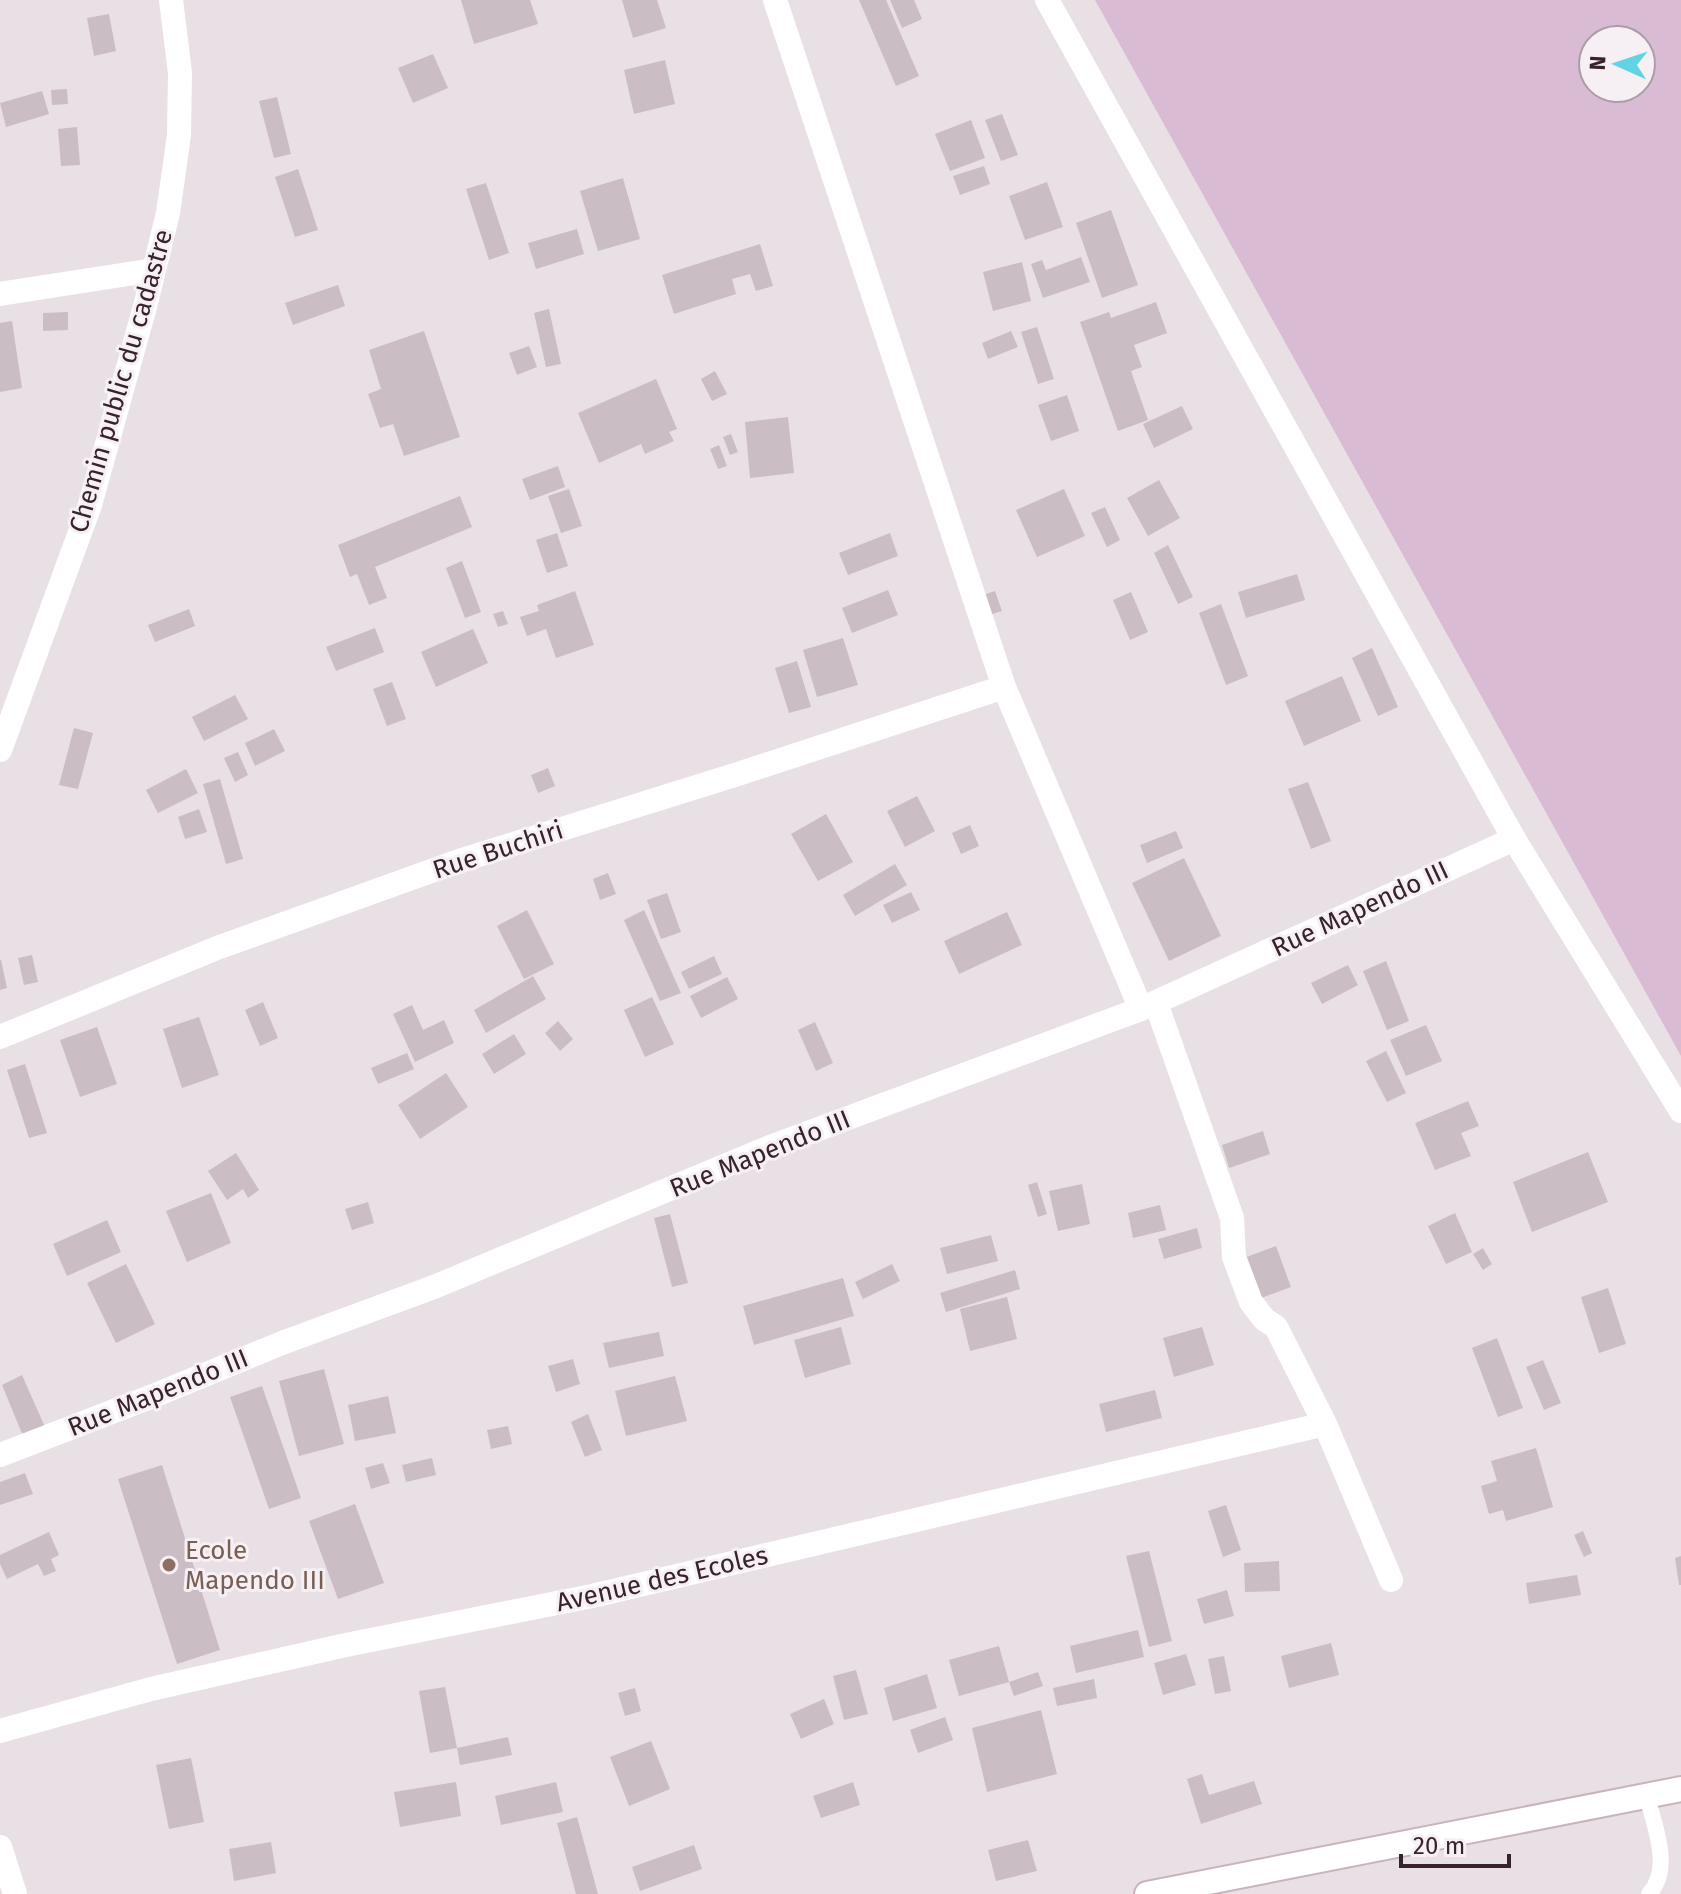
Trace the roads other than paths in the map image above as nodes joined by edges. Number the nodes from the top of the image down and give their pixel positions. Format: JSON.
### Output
{"nodes":[{"id":1,"x":171,"y":0,"type":"edge"},
{"id":2,"x":775,"y":0,"type":"edge"},
{"id":3,"x":1047,"y":0,"type":"edge"},
{"id":4,"x":154,"y":270,"type":"junction"},
{"id":5,"x":0,"y":294,"type":"edge"},
{"id":6,"x":1004,"y":687,"type":"junction"},
{"id":7,"x":0,"y":750,"type":"edge"},
{"id":8,"x":1514,"y":839,"type":"junction"},
{"id":9,"x":1148,"y":1006,"type":"junction"},
{"id":10,"x":0,"y":1037,"type":"edge"},
{"id":11,"x":1681,"y":1111,"type":"edge"},
{"id":12,"x":1325,"y":1424,"type":"junction"},
{"id":13,"x":0,"y":1455,"type":"edge"},
{"id":14,"x":1391,"y":1580,"type":"dead end"},
{"id":15,"x":0,"y":1731,"type":"edge"},
{"id":16,"x":1681,"y":1789,"type":"edge"},
{"id":17,"x":1647,"y":1796,"type":"junction"},
{"id":18,"x":0,"y":1847,"type":"edge"},
{"id":19,"x":15,"y":1894,"type":"edge"},
{"id":20,"x":1147,"y":1894,"type":"edge"},
{"id":21,"x":1649,"y":1894,"type":"edge"}],
"edges":[{"from":1,"to":4,"type":"street","name":"Chemin public du cadastre"},
{"from":2,"to":6,"type":"street"},
{"from":3,"to":8,"type":"street"},
{"from":4,"to":5,"type":"street"},
{"from":4,"to":7,"type":"street","name":"Chemin public du cadastre"},
{"from":6,"to":9,"type":"street"},
{"from":6,"to":10,"type":"street","name":"Rue Buchiri"},
{"from":8,"to":9,"type":"street","name":"Rue Mapendo III"},
{"from":8,"to":11,"type":"street"},
{"from":9,"to":12,"type":"street"},
{"from":9,"to":13,"type":"street","name":"Rue Mapendo III"},
{"from":12,"to":14,"type":"street"},
{"from":12,"to":15,"type":"street","name":"Avenue des Ecoles"},
{"from":16,"to":17,"type":"street"},
{"from":17,"to":20,"type":"street"},
{"from":17,"to":21,"type":"lane"},
{"from":18,"to":19,"type":"street"}]}
